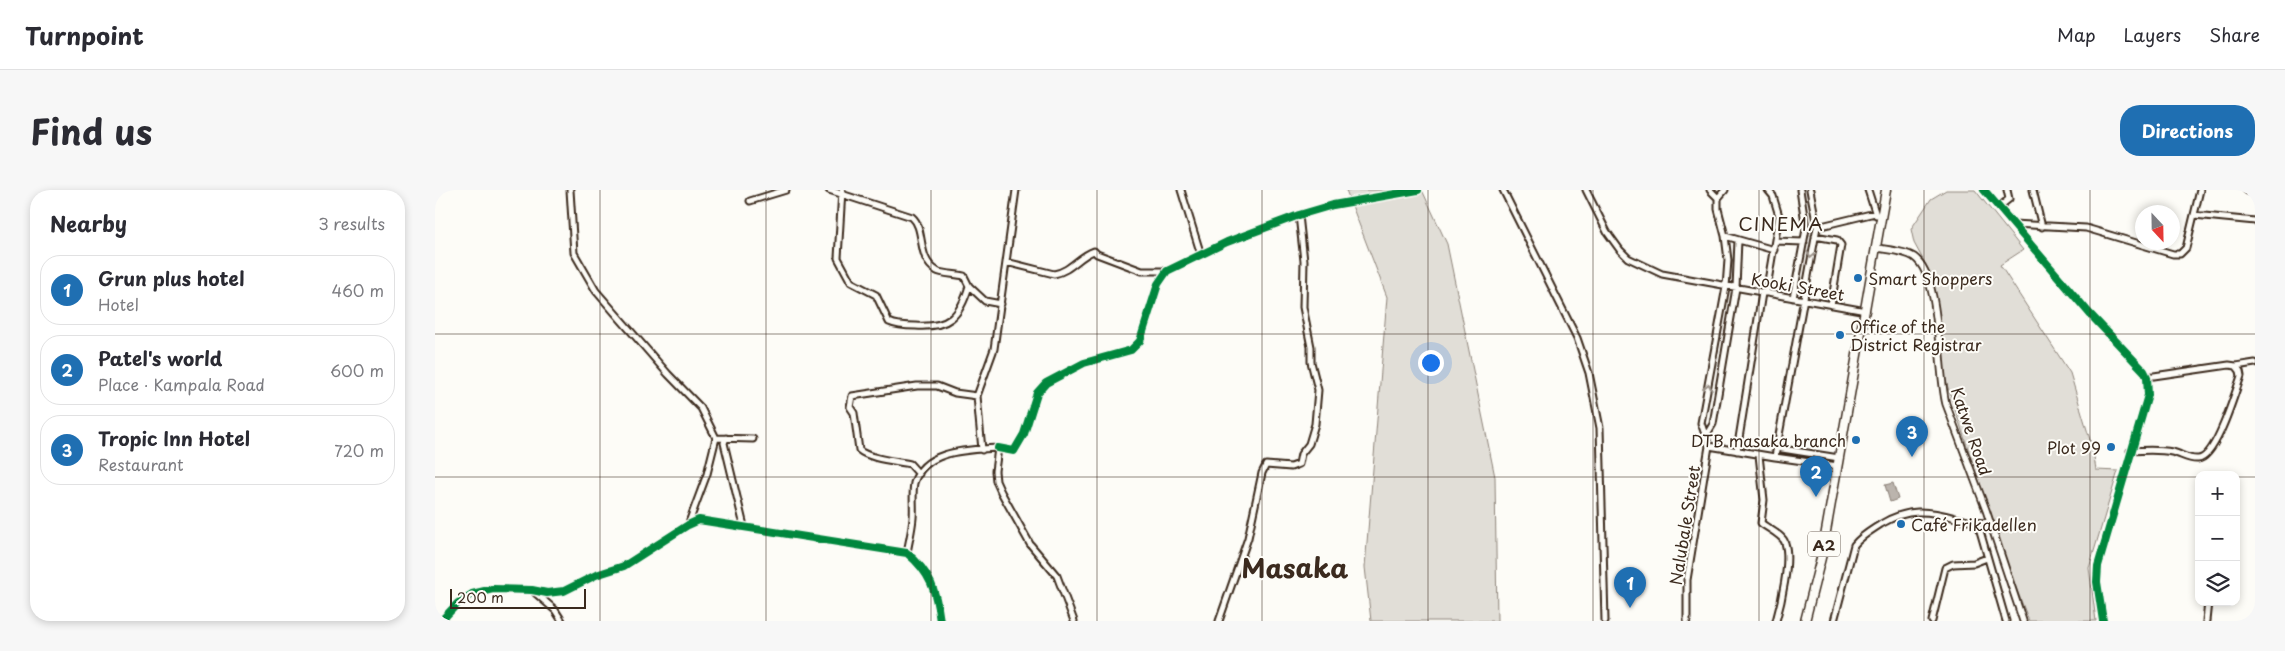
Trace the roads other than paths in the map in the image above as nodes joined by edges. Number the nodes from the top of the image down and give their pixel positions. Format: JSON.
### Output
{"nodes":[{"id":1,"x":570,"y":190,"type":"edge"},
{"id":2,"x":786,"y":190,"type":"edge"},
{"id":3,"x":829,"y":190,"type":"edge"},
{"id":4,"x":1016,"y":190,"type":"edge"},
{"id":5,"x":1181,"y":190,"type":"edge"},
{"id":6,"x":1418,"y":190,"type":"edge"},
{"id":7,"x":1503,"y":190,"type":"edge"},
{"id":8,"x":1586,"y":190,"type":"edge"},
{"id":9,"x":1710,"y":190,"type":"edge"},
{"id":10,"x":1725,"y":190,"type":"edge"},
{"id":11,"x":1768,"y":190,"type":"edge"},
{"id":12,"x":1800,"y":190,"type":"edge"},
{"id":13,"x":1810,"y":190,"type":"edge"},
{"id":14,"x":1868,"y":190,"type":"edge"},
{"id":15,"x":1886,"y":190,"type":"edge"},
{"id":16,"x":1984,"y":190,"type":"edge"},
{"id":17,"x":2007,"y":190,"type":"edge"},
{"id":18,"x":2033,"y":190,"type":"edge"},
{"id":19,"x":2200,"y":190,"type":"edge"},
{"id":20,"x":2248,"y":190,"type":"edge"},
{"id":21,"x":843,"y":192,"type":"edge"},
{"id":22,"x":2255,"y":193,"type":"edge"},
{"id":23,"x":1718,"y":198,"type":"junction"},
{"id":24,"x":750,"y":201,"type":"dead end"},
{"id":25,"x":1999,"y":207,"type":"junction"},
{"id":26,"x":1875,"y":213,"type":"junction"},
{"id":27,"x":1299,"y":215,"type":"junction"},
{"id":28,"x":2194,"y":216,"type":"junction"},
{"id":29,"x":1816,"y":221,"type":"junction"},
{"id":30,"x":1881,"y":221,"type":"junction"},
{"id":31,"x":2255,"y":221,"type":"edge"},
{"id":32,"x":1806,"y":222,"type":"junction"},
{"id":33,"x":2014,"y":224,"type":"junction"},
{"id":34,"x":1817,"y":227,"type":"junction"},
{"id":35,"x":2042,"y":227,"type":"junction"},
{"id":36,"x":1725,"y":236,"type":"junction"},
{"id":37,"x":1815,"y":236,"type":"junction"},
{"id":38,"x":1738,"y":240,"type":"junction"},
{"id":39,"x":1775,"y":241,"type":"junction"},
{"id":40,"x":1804,"y":242,"type":"junction"},
{"id":41,"x":1877,"y":248,"type":"junction"},
{"id":42,"x":1773,"y":250,"type":"junction"},
{"id":43,"x":1201,"y":255,"type":"junction"},
{"id":44,"x":1006,"y":262,"type":"junction"},
{"id":45,"x":1167,"y":271,"type":"junction"},
{"id":46,"x":969,"y":286,"type":"junction"},
{"id":47,"x":1726,"y":287,"type":"junction"},
{"id":48,"x":1736,"y":288,"type":"junction"},
{"id":49,"x":1764,"y":293,"type":"junction"},
{"id":50,"x":1793,"y":298,"type":"junction"},
{"id":51,"x":1802,"y":299,"type":"junction"},
{"id":52,"x":1001,"y":304,"type":"junction"},
{"id":53,"x":1831,"y":304,"type":"junction"},
{"id":54,"x":1866,"y":311,"type":"junction"},
{"id":55,"x":2255,"y":363,"type":"edge"},
{"id":56,"x":2236,"y":366,"type":"junction"},
{"id":57,"x":2147,"y":376,"type":"junction"},
{"id":58,"x":977,"y":396,"type":"junction"},
{"id":59,"x":1707,"y":434,"type":"junction"},
{"id":60,"x":716,"y":438,"type":"junction"},
{"id":61,"x":726,"y":438,"type":"junction"},
{"id":62,"x":753,"y":440,"type":"dead end"},
{"id":63,"x":1709,"y":446,"type":"junction"},
{"id":64,"x":998,"y":448,"type":"junction"},
{"id":65,"x":1776,"y":448,"type":"junction"},
{"id":66,"x":982,"y":450,"type":"junction"},
{"id":67,"x":1737,"y":451,"type":"junction"},
{"id":68,"x":2130,"y":451,"type":"junction"},
{"id":69,"x":1759,"y":455,"type":"junction"},
{"id":70,"x":1775,"y":458,"type":"junction"},
{"id":71,"x":1838,"y":462,"type":"junction"},
{"id":72,"x":919,"y":474,"type":"junction"},
{"id":73,"x":1990,"y":522,"type":"junction"},
{"id":74,"x":1978,"y":524,"type":"junction"},
{"id":75,"x":688,"y":525,"type":"junction"},
{"id":76,"x":744,"y":526,"type":"junction"},
{"id":77,"x":907,"y":553,"type":"junction"},
{"id":78,"x":1987,"y":558,"type":"junction"},
{"id":79,"x":532,"y":590,"type":"junction"},
{"id":80,"x":2208,"y":606,"type":"edge"},
{"id":81,"x":441,"y":621,"type":"edge"},
{"id":82,"x":562,"y":621,"type":"edge"},
{"id":83,"x":940,"y":621,"type":"edge"},
{"id":84,"x":1075,"y":621,"type":"edge"},
{"id":85,"x":1219,"y":621,"type":"edge"},
{"id":86,"x":1605,"y":621,"type":"edge"},
{"id":87,"x":1687,"y":621,"type":"edge"},
{"id":88,"x":1776,"y":621,"type":"edge"},
{"id":89,"x":1805,"y":621,"type":"edge"},
{"id":90,"x":1835,"y":621,"type":"edge"},
{"id":91,"x":1932,"y":621,"type":"edge"},
{"id":92,"x":2006,"y":621,"type":"edge"},
{"id":93,"x":2023,"y":621,"type":"edge"},
{"id":94,"x":2103,"y":621,"type":"edge"},
{"id":95,"x":2206,"y":621,"type":"edge"}],
"edges":[{"from":1,"to":60,"type":"street"},
{"from":2,"to":24,"type":"street"},
{"from":3,"to":21,"type":"street"},
{"from":4,"to":44,"type":"street"},
{"from":5,"to":43,"type":"street"},
{"from":6,"to":27,"type":"street"},
{"from":7,"to":86,"type":"street"},
{"from":8,"to":47,"type":"street","name":"Kooki Street"},
{"from":9,"to":23,"type":"street"},
{"from":10,"to":23,"type":"street"},
{"from":11,"to":39,"type":"street"},
{"from":12,"to":32,"type":"street"},
{"from":13,"to":29,"type":"street"},
{"from":14,"to":26,"type":"street"},
{"from":15,"to":30,"type":"main road","number":"A2"},
{"from":16,"to":25,"type":"street"},
{"from":17,"to":25,"type":"street"},
{"from":18,"to":35,"type":"street"},
{"from":19,"to":28,"type":"street"},
{"from":20,"to":22,"type":"main road"},
{"from":21,"to":46,"type":"street"},
{"from":21,"to":46,"type":"street"},
{"from":23,"to":36,"type":"street","name":"Nalubale Street"},
{"from":25,"to":33,"type":"street"},
{"from":26,"to":30,"type":"street"},
{"from":26,"to":34,"type":"street"},
{"from":27,"to":43,"type":"street"},
{"from":27,"to":85,"type":"street"},
{"from":28,"to":31,"type":"street"},
{"from":28,"to":35,"type":"street"},
{"from":29,"to":32,"type":"street"},
{"from":29,"to":34,"type":"street"},
{"from":30,"to":41,"type":"main road","number":"A2"},
{"from":32,"to":40,"type":"street"},
{"from":33,"to":35,"type":"street"},
{"from":33,"to":57,"type":"street"},
{"from":34,"to":37,"type":"street"},
{"from":36,"to":38,"type":"street"},
{"from":36,"to":47,"type":"street","name":"Nalubale Street"},
{"from":37,"to":51,"type":"street","one_way":true},
{"from":37,"to":53,"type":"street"},
{"from":38,"to":42,"type":"street"},
{"from":38,"to":48,"type":"street","name":"Nalubale Street"},
{"from":39,"to":40,"type":"street"},
{"from":39,"to":42,"type":"street"},
{"from":40,"to":50,"type":"street"},
{"from":41,"to":54,"type":"main road","number":"A2"},
{"from":41,"to":73,"type":"street","name":"Katwe Road"},
{"from":42,"to":49,"type":"street"},
{"from":43,"to":45,"type":"street"},
{"from":44,"to":45,"type":"street"},
{"from":44,"to":52,"type":"street"},
{"from":45,"to":64,"type":"street"},
{"from":46,"to":52,"type":"street"},
{"from":47,"to":48,"type":"street","name":"Kooki Street"},
{"from":59,"to":47,"type":"street","name":"Nalubale Street","one_way":true},
{"from":48,"to":49,"type":"street","name":"Kooki Street"},
{"from":48,"to":59,"type":"street","name":"Nalubale Street"},
{"from":49,"to":50,"type":"street","name":"Kooki Street"},
{"from":49,"to":67,"type":"street"},
{"from":50,"to":51,"type":"street","name":"Kooki Street"},
{"from":51,"to":53,"type":"street","name":"Kooki Street"},
{"from":51,"to":65,"type":"street"},
{"from":52,"to":58,"type":"street"},
{"from":53,"to":54,"type":"street","name":"Kooki Street"},
{"from":54,"to":71,"type":"main road","number":"A2"},
{"from":55,"to":56,"type":"street"},
{"from":56,"to":57,"type":"street"},
{"from":56,"to":68,"type":"street"},
{"from":57,"to":68,"type":"street"},
{"from":58,"to":66,"type":"street"},
{"from":58,"to":72,"type":"street"},
{"from":59,"to":63,"type":"street","name":"Nalubale Street"},
{"from":60,"to":61,"type":"street"},
{"from":60,"to":75,"type":"street"},
{"from":61,"to":62,"type":"street"},
{"from":61,"to":76,"type":"street"},
{"from":63,"to":67,"type":"street"},
{"from":63,"to":87,"type":"street","name":"Nalubale Street"},
{"from":64,"to":66,"type":"street"},
{"from":64,"to":84,"type":"street"},
{"from":65,"to":70,"type":"street"},
{"from":65,"to":71,"type":"street"},
{"from":66,"to":72,"type":"street"},
{"from":67,"to":69,"type":"street"},
{"from":68,"to":94,"type":"street"},
{"from":69,"to":70,"type":"street"},
{"from":69,"to":88,"type":"street"},
{"from":70,"to":71,"type":"street"},
{"from":71,"to":89,"type":"main road","number":"A2"},
{"from":72,"to":77,"type":"street"},
{"from":73,"to":74,"type":"street"},
{"from":73,"to":93,"type":"street","name":"Katwe Road"},
{"from":74,"to":78,"type":"street"},
{"from":74,"to":90,"type":"street"},
{"from":75,"to":76,"type":"street"},
{"from":75,"to":79,"type":"street"},
{"from":76,"to":77,"type":"street"},
{"from":77,"to":83,"type":"street"},
{"from":78,"to":91,"type":"street"},
{"from":78,"to":92,"type":"street"},
{"from":79,"to":81,"type":"street"},
{"from":79,"to":82,"type":"street"},
{"from":80,"to":95,"type":"street"}]}
